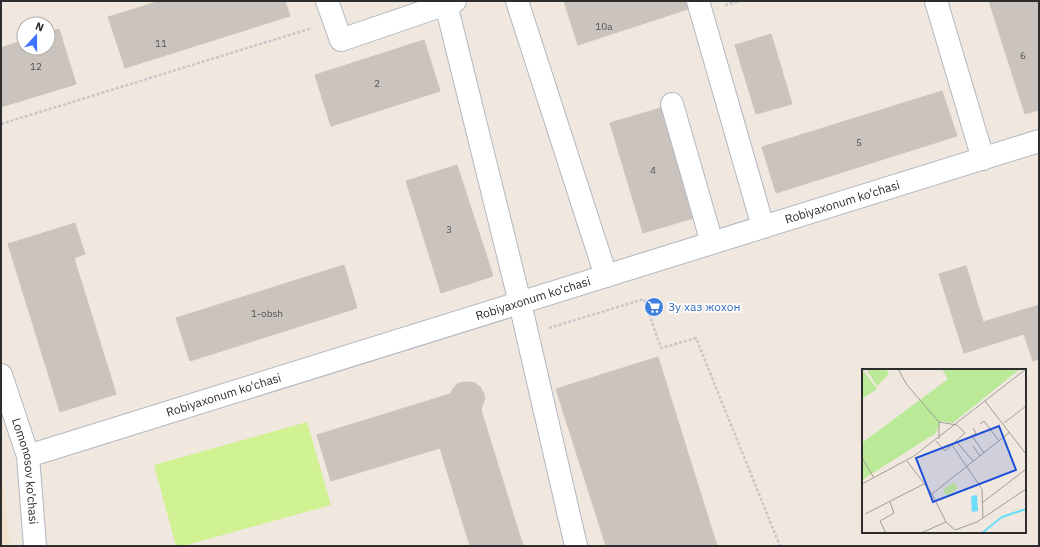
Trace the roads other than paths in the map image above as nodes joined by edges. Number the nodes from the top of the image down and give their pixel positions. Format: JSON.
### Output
{"nodes":[{"id":1,"x":327,"y":1,"type":"edge"},
{"id":2,"x":517,"y":1,"type":"edge"},
{"id":3,"x":698,"y":1,"type":"edge"},
{"id":4,"x":936,"y":1,"type":"edge"},
{"id":5,"x":450,"y":2,"type":"edge"},
{"id":6,"x":672,"y":104,"type":"dead end"},
{"id":7,"x":1039,"y":141,"type":"edge"},
{"id":8,"x":983,"y":159,"type":"junction"},
{"id":9,"x":763,"y":227,"type":"junction"},
{"id":10,"x":712,"y":243,"type":"junction"},
{"id":11,"x":606,"y":276,"type":"junction"},
{"id":12,"x":520,"y":303,"type":"junction"},
{"id":13,"x":1,"y":375,"type":"edge"},
{"id":14,"x":28,"y":456,"type":"junction"},
{"id":15,"x":35,"y":546,"type":"edge"},
{"id":16,"x":576,"y":546,"type":"edge"}],
"edges":[{"from":1,"to":5,"type":"street"},
{"from":2,"to":11,"type":"street"},
{"from":3,"to":9,"type":"street"},
{"from":4,"to":8,"type":"street"},
{"from":5,"to":12,"type":"street"},
{"from":6,"to":10,"type":"street"},
{"from":7,"to":8,"type":"street","name":"Robiyaxonum ko'chasi"},
{"from":8,"to":9,"type":"street","name":"Robiyaxonum ko'chasi"},
{"from":9,"to":10,"type":"street","name":"Robiyaxonum ko'chasi"},
{"from":10,"to":11,"type":"street","name":"Robiyaxonum ko'chasi"},
{"from":11,"to":12,"type":"street","name":"Robiyaxonum ko'chasi"},
{"from":12,"to":14,"type":"street","name":"Robiyaxonum ko'chasi"},
{"from":12,"to":16,"type":"street"},
{"from":13,"to":14,"type":"street","name":"Lomonosov ko'chasi"},
{"from":14,"to":15,"type":"street","name":"Lomonosov ko'chasi"}]}
